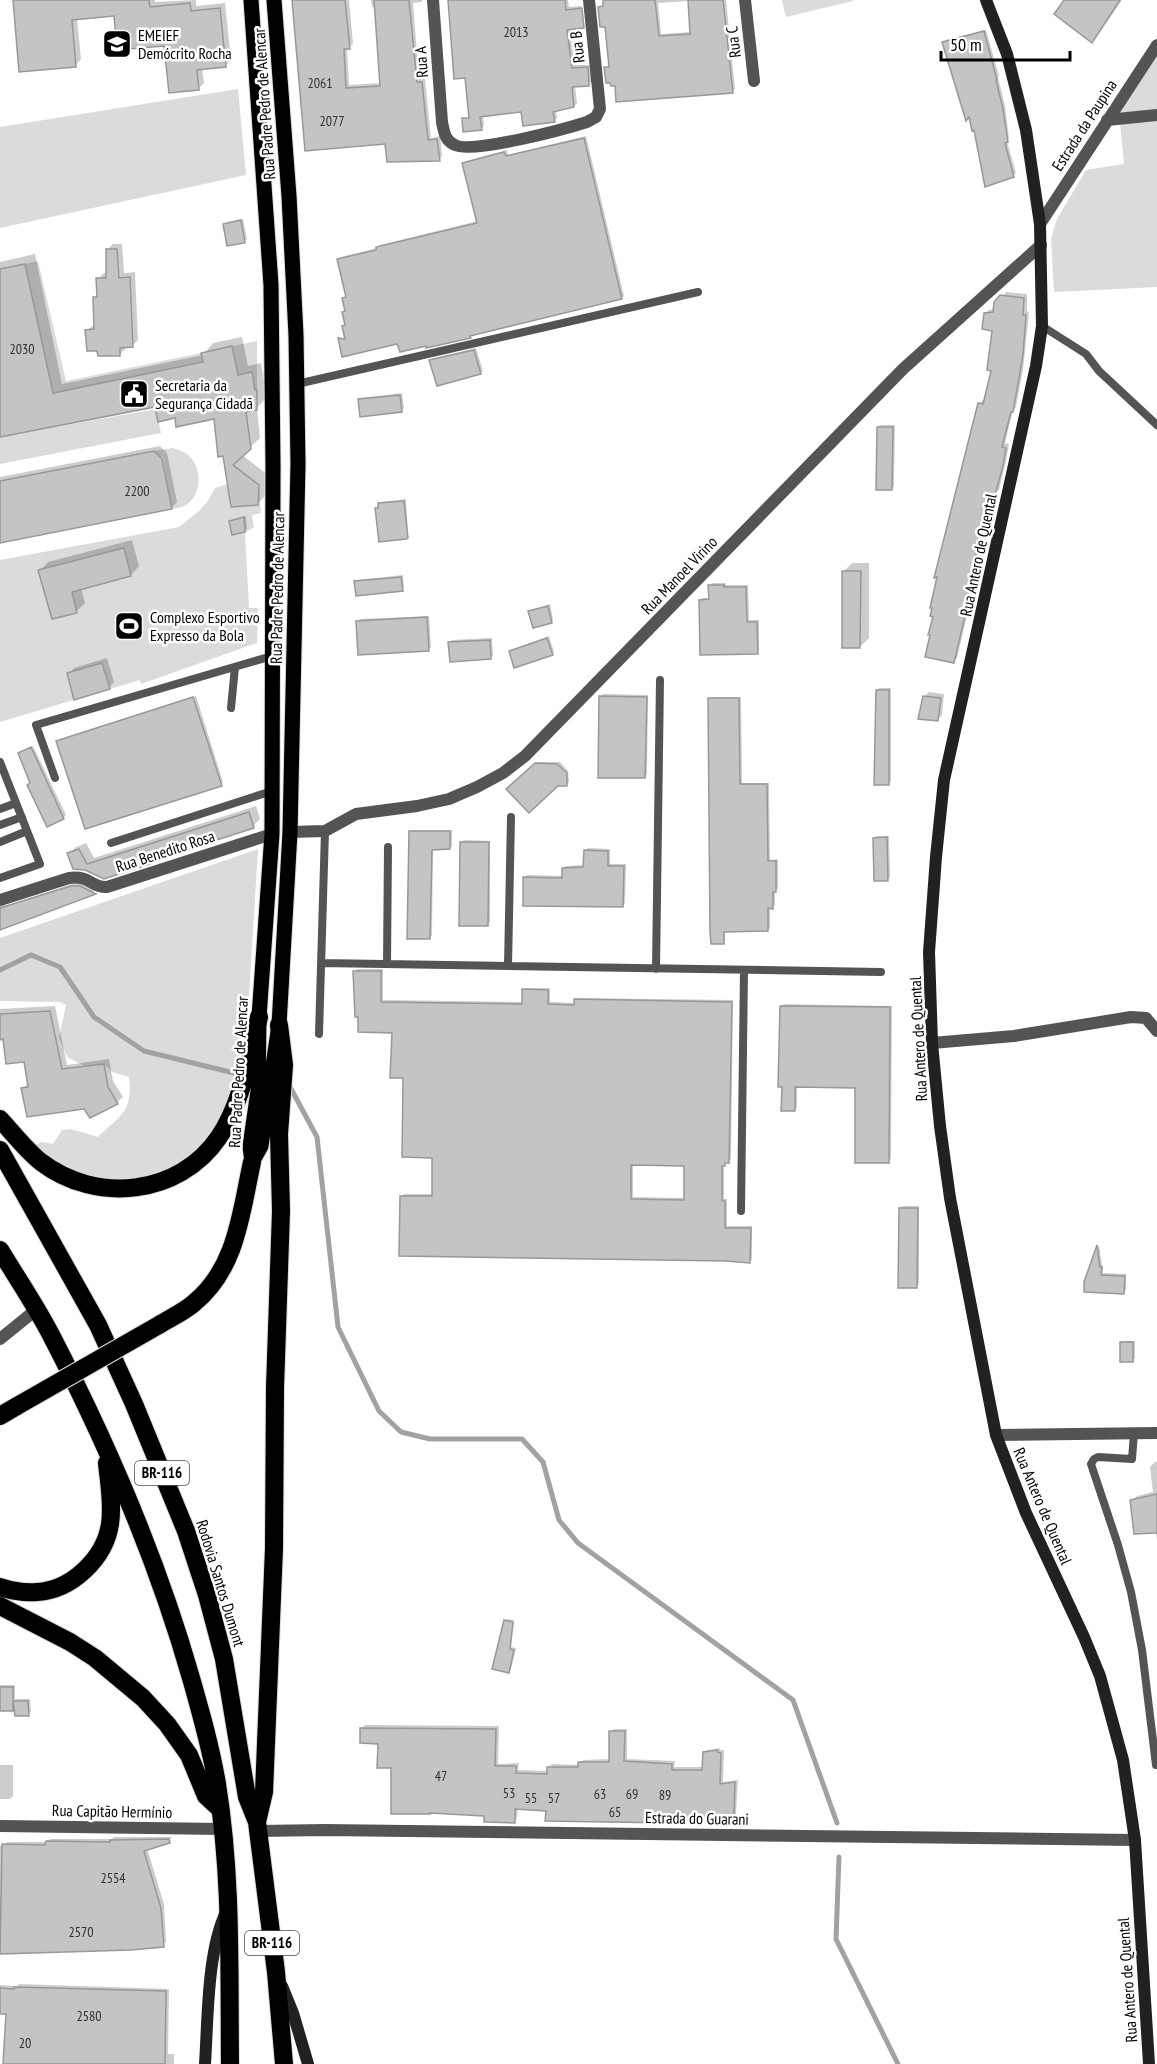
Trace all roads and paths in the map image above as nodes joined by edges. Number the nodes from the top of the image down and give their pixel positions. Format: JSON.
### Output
{"nodes":[{"id":1,"x":250,"y":0,"type":"edge"},
{"id":2,"x":274,"y":0,"type":"edge"},
{"id":3,"x":433,"y":0,"type":"edge"},
{"id":4,"x":589,"y":0,"type":"edge"},
{"id":5,"x":745,"y":0,"type":"edge"},
{"id":6,"x":986,"y":0,"type":"edge"},
{"id":7,"x":1157,"y":45,"type":"edge"},
{"id":8,"x":754,"y":81,"type":"dead end"},
{"id":9,"x":1157,"y":115,"type":"edge"},
{"id":10,"x":1107,"y":120,"type":"junction"},
{"id":11,"x":442,"y":123,"type":"joint"},
{"id":12,"x":290,"y":196,"type":"junction"},
{"id":13,"x":265,"y":197,"type":"junction"},
{"id":14,"x":1040,"y":224,"type":"junction"},
{"id":15,"x":1041,"y":245,"type":"junction"},
{"id":16,"x":698,"y":292,"type":"dead end"},
{"id":17,"x":1042,"y":326,"type":"junction"},
{"id":18,"x":297,"y":390,"type":"junction"},
{"id":19,"x":273,"y":396,"type":"junction"},
{"id":20,"x":1157,"y":425,"type":"edge"},
{"id":21,"x":298,"y":464,"type":"junction"},
{"id":22,"x":273,"y":465,"type":"junction"},
{"id":23,"x":272,"y":656,"type":"junction"},
{"id":24,"x":234,"y":667,"type":"junction"},
{"id":25,"x":660,"y":680,"type":"dead end"},
{"id":26,"x":231,"y":708,"type":"dead end"},
{"id":27,"x":0,"y":762,"type":"edge"},
{"id":28,"x":3,"y":777,"type":"edge"},
{"id":29,"x":55,"y":778,"type":"dead end"},
{"id":30,"x":272,"y":791,"type":"junction"},
{"id":31,"x":16,"y":803,"type":"junction"},
{"id":32,"x":0,"y":809,"type":"edge"},
{"id":33,"x":22,"y":817,"type":"junction"},
{"id":34,"x":511,"y":817,"type":"dead end"},
{"id":35,"x":0,"y":825,"type":"edge"},
{"id":36,"x":27,"y":831,"type":"junction"},
{"id":37,"x":325,"y":831,"type":"junction"},
{"id":38,"x":291,"y":832,"type":"junction"},
{"id":39,"x":272,"y":834,"type":"junction"},
{"id":40,"x":0,"y":842,"type":"edge"},
{"id":41,"x":111,"y":843,"type":"dead end"},
{"id":42,"x":388,"y":847,"type":"dead end"},
{"id":43,"x":0,"y":878,"type":"edge"},
{"id":44,"x":0,"y":900,"type":"edge"},
{"id":45,"x":321,"y":963,"type":"junction"},
{"id":46,"x":387,"y":964,"type":"junction"},
{"id":47,"x":508,"y":966,"type":"junction"},
{"id":48,"x":656,"y":969,"type":"junction"},
{"id":49,"x":744,"y":970,"type":"junction"},
{"id":50,"x":881,"y":972,"type":"dead end"},
{"id":51,"x":259,"y":1017,"type":"junction"},
{"id":52,"x":279,"y":1025,"type":"junction"},
{"id":53,"x":1157,"y":1031,"type":"edge"},
{"id":54,"x":319,"y":1034,"type":"dead end"},
{"id":55,"x":932,"y":1043,"type":"junction"},
{"id":56,"x":0,"y":1119,"type":"edge"},
{"id":57,"x":0,"y":1150,"type":"edge"},
{"id":58,"x":252,"y":1162,"type":"junction"},
{"id":59,"x":741,"y":1211,"type":"dead end"},
{"id":60,"x":0,"y":1250,"type":"edge"},
{"id":61,"x":37,"y":1310,"type":"junction"},
{"id":62,"x":0,"y":1339,"type":"edge"},
{"id":63,"x":0,"y":1416,"type":"edge"},
{"id":64,"x":1134,"y":1433,"type":"junction"},
{"id":65,"x":1157,"y":1433,"type":"edge"},
{"id":66,"x":996,"y":1436,"type":"junction"},
{"id":67,"x":106,"y":1449,"type":"junction"},
{"id":68,"x":0,"y":1587,"type":"edge"},
{"id":69,"x":0,"y":1605,"type":"edge"},
{"id":70,"x":1156,"y":1765,"type":"edge"},
{"id":71,"x":220,"y":1809,"type":"junction"},
{"id":72,"x":0,"y":1826,"type":"edge"},
{"id":73,"x":257,"y":1826,"type":"junction"},
{"id":74,"x":223,"y":1830,"type":"junction"},
{"id":75,"x":1135,"y":1840,"type":"junction"},
{"id":76,"x":229,"y":1905,"type":"junction"},
{"id":77,"x":276,"y":1972,"type":"junction"},
{"id":78,"x":205,"y":2064,"type":"edge"},
{"id":79,"x":230,"y":2064,"type":"edge"},
{"id":80,"x":284,"y":2064,"type":"edge"},
{"id":81,"x":308,"y":2064,"type":"edge"},
{"id":82,"x":1149,"y":2064,"type":"edge"}],
"edges":[{"from":1,"to":13,"type":"main road","name":"Rua Padre Pedro de Alencar"},
{"from":2,"to":12,"type":"main road","name":"Rua Padre Pedro de Alencar"},
{"from":3,"to":11,"type":"street","name":"Rua A"},
{"from":4,"to":11,"type":"street","name":"Rua B"},
{"from":5,"to":8,"type":"street","name":"Rua C"},
{"from":6,"to":14,"type":"street","name":"Rua Antero de Quental"},
{"from":7,"to":10,"type":"street","name":"Estrada da Paupina"},
{"from":9,"to":10,"type":"street"},
{"from":10,"to":14,"type":"street","name":"Estrada da Paupina"},
{"from":12,"to":13,"type":"main road"},
{"from":12,"to":18,"type":"main road","name":"Rua Padre Pedro de Alencar"},
{"from":13,"to":19,"type":"main road","name":"Rua Padre Pedro de Alencar"},
{"from":14,"to":15,"type":"street","name":"Rua Antero de Quental"},
{"from":15,"to":17,"type":"street","name":"Rua Antero de Quental"},
{"from":15,"to":37,"type":"street","name":"Rua Manoel Virino"},
{"from":16,"to":18,"type":"lane"},
{"from":17,"to":20,"type":"lane"},
{"from":17,"to":55,"type":"street","name":"Rua Antero de Quental"},
{"from":18,"to":19,"type":"main road"},
{"from":18,"to":21,"type":"main road","name":"Rua Padre Pedro de Alencar"},
{"from":19,"to":22,"type":"main road","name":"Rua Padre Pedro de Alencar"},
{"from":21,"to":22,"type":"main road"},
{"from":21,"to":38,"type":"main road","name":"Rua Padre Pedro de Alencar"},
{"from":22,"to":23,"type":"main road","name":"Rua Padre Pedro de Alencar"},
{"from":23,"to":24,"type":"lane"},
{"from":23,"to":30,"type":"main road","name":"Rua Padre Pedro de Alencar"},
{"from":24,"to":26,"type":"lane"},
{"from":24,"to":29,"type":"lane"},
{"from":25,"to":48,"type":"lane"},
{"from":27,"to":28,"type":"lane"},
{"from":28,"to":31,"type":"lane"},
{"from":30,"to":39,"type":"main road","name":"Rua Padre Pedro de Alencar"},
{"from":30,"to":41,"type":"lane"},
{"from":31,"to":32,"type":"lane"},
{"from":31,"to":33,"type":"lane"},
{"from":33,"to":35,"type":"lane"},
{"from":33,"to":36,"type":"lane"},
{"from":34,"to":47,"type":"lane"},
{"from":36,"to":40,"type":"lane"},
{"from":36,"to":43,"type":"lane"},
{"from":37,"to":38,"type":"street","name":"Rua Manoel Virino"},
{"from":37,"to":45,"type":"lane"},
{"from":38,"to":52,"type":"main road","name":"Rua Padre Pedro de Alencar"},
{"from":39,"to":44,"type":"street","name":"Rua Benedito Rosa"},
{"from":39,"to":51,"type":"main road","name":"Rua Padre Pedro de Alencar"},
{"from":42,"to":46,"type":"lane"},
{"from":45,"to":46,"type":"lane"},
{"from":45,"to":54,"type":"lane"},
{"from":46,"to":47,"type":"lane"},
{"from":47,"to":48,"type":"lane"},
{"from":48,"to":49,"type":"lane"},
{"from":49,"to":50,"type":"lane"},
{"from":49,"to":59,"type":"lane"},
{"from":51,"to":56,"type":"highway"},
{"from":51,"to":58,"type":"main road","name":"Rua Padre Pedro de Alencar"},
{"from":52,"to":58,"type":"main road","name":"Rua Padre Pedro de Alencar"},
{"from":52,"to":73,"type":"highway"},
{"from":53,"to":55,"type":"street"},
{"from":55,"to":66,"type":"street","name":"Rua Antero de Quental"},
{"from":57,"to":73,"type":"highway","name":"Rodovia Santos Dumont","number":"BR-116"},
{"from":58,"to":63,"type":"highway","bridge":true},
{"from":60,"to":61,"type":"highway","number":"BR-116"},
{"from":61,"to":62,"type":"street"},
{"from":61,"to":67,"type":"highway","number":"BR-116"},
{"from":64,"to":65,"type":"street"},
{"from":64,"to":66,"type":"street"},
{"from":64,"to":70,"type":"lane"},
{"from":66,"to":75,"type":"street","name":"Rua Antero de Quental"},
{"from":67,"to":68,"type":"highway"},
{"from":67,"to":71,"type":"highway","number":"BR-116"},
{"from":69,"to":71,"type":"highway"},
{"from":71,"to":74,"type":"highway","number":"BR-116"},
{"from":72,"to":74,"type":"street","name":"Rua Capitão Hermínio"},
{"from":73,"to":75,"type":"street","name":"Estrada do Guarani"},
{"from":73,"to":77,"type":"highway","name":"Rodovia Santos Dumont","number":"BR-116"},
{"from":74,"to":76,"type":"highway","number":"BR-116"},
{"from":75,"to":82,"type":"street","name":"Rua Antero de Quental"},
{"from":76,"to":78,"type":"street","number":"BR-116"},
{"from":76,"to":79,"type":"highway","number":"BR-116"},
{"from":77,"to":80,"type":"highway","name":"Rodovia Santos Dumont","number":"BR-116"},
{"from":77,"to":81,"type":"street","number":"BR-116"}]}
